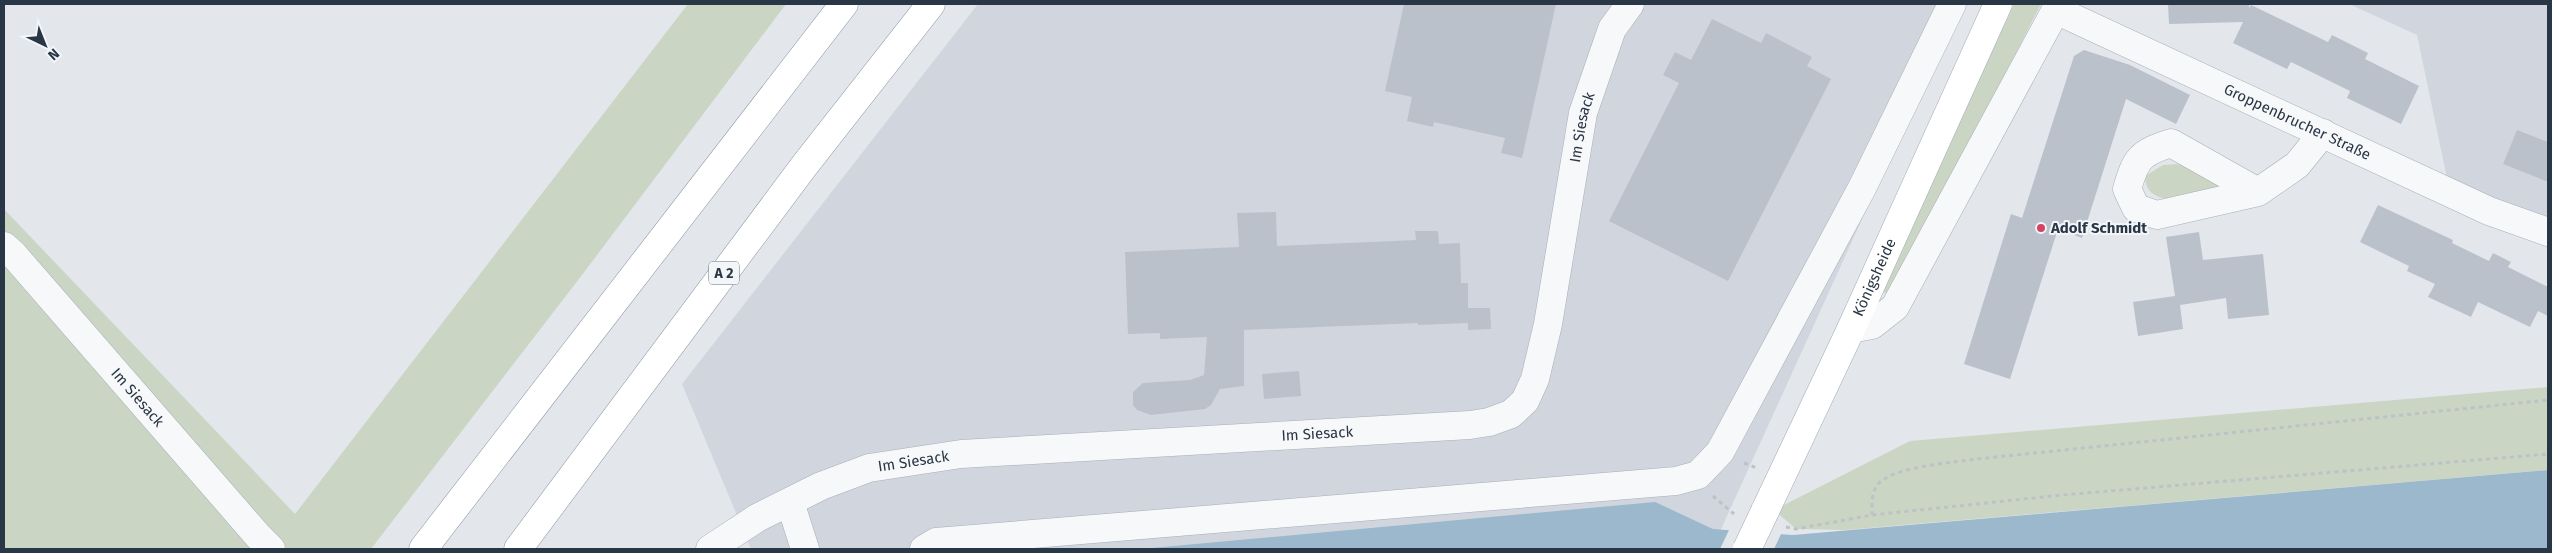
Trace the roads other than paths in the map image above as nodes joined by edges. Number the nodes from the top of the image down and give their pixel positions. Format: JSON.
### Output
{"nodes":[{"id":1,"x":844,"y":4,"type":"edge"},
{"id":2,"x":931,"y":4,"type":"edge"},
{"id":3,"x":1630,"y":4,"type":"edge"},
{"id":4,"x":1952,"y":4,"type":"edge"},
{"id":5,"x":1998,"y":4,"type":"edge"},
{"id":6,"x":2057,"y":7,"type":"edge"},
{"id":7,"x":2323,"y":133,"type":"junction"},
{"id":8,"x":2258,"y":192,"type":"dead end"},
{"id":9,"x":2548,"y":232,"type":"edge"},
{"id":10,"x":4,"y":246,"type":"edge"},
{"id":11,"x":1851,"y":329,"type":"junction"},
{"id":12,"x":790,"y":502,"type":"junction"},
{"id":13,"x":520,"y":547,"type":"edge"},
{"id":14,"x":271,"y":549,"type":"edge"},
{"id":15,"x":423,"y":549,"type":"edge"},
{"id":16,"x":710,"y":549,"type":"edge"},
{"id":17,"x":805,"y":549,"type":"edge"},
{"id":18,"x":924,"y":549,"type":"edge"},
{"id":19,"x":1747,"y":549,"type":"edge"}],
"edges":[{"from":1,"to":15,"type":"main road"},
{"from":2,"to":13,"type":"main road","number":"A 2"},
{"from":3,"to":12,"type":"street","name":"Im Siesack"},
{"from":4,"to":18,"type":"street"},
{"from":5,"to":11,"type":"main road","name":"Königsheide"},
{"from":6,"to":7,"type":"street","name":"Groppenbrucher Straße"},
{"from":6,"to":11,"type":"street"},
{"from":7,"to":8,"type":"street"},
{"from":7,"to":9,"type":"street","name":"Groppenbrucher Straße"},
{"from":10,"to":14,"type":"street","name":"Im Siesack"},
{"from":11,"to":19,"type":"main road","name":"Königsheide","bridge":true},
{"from":12,"to":16,"type":"street","name":"Im Siesack"},
{"from":12,"to":17,"type":"street"}]}
